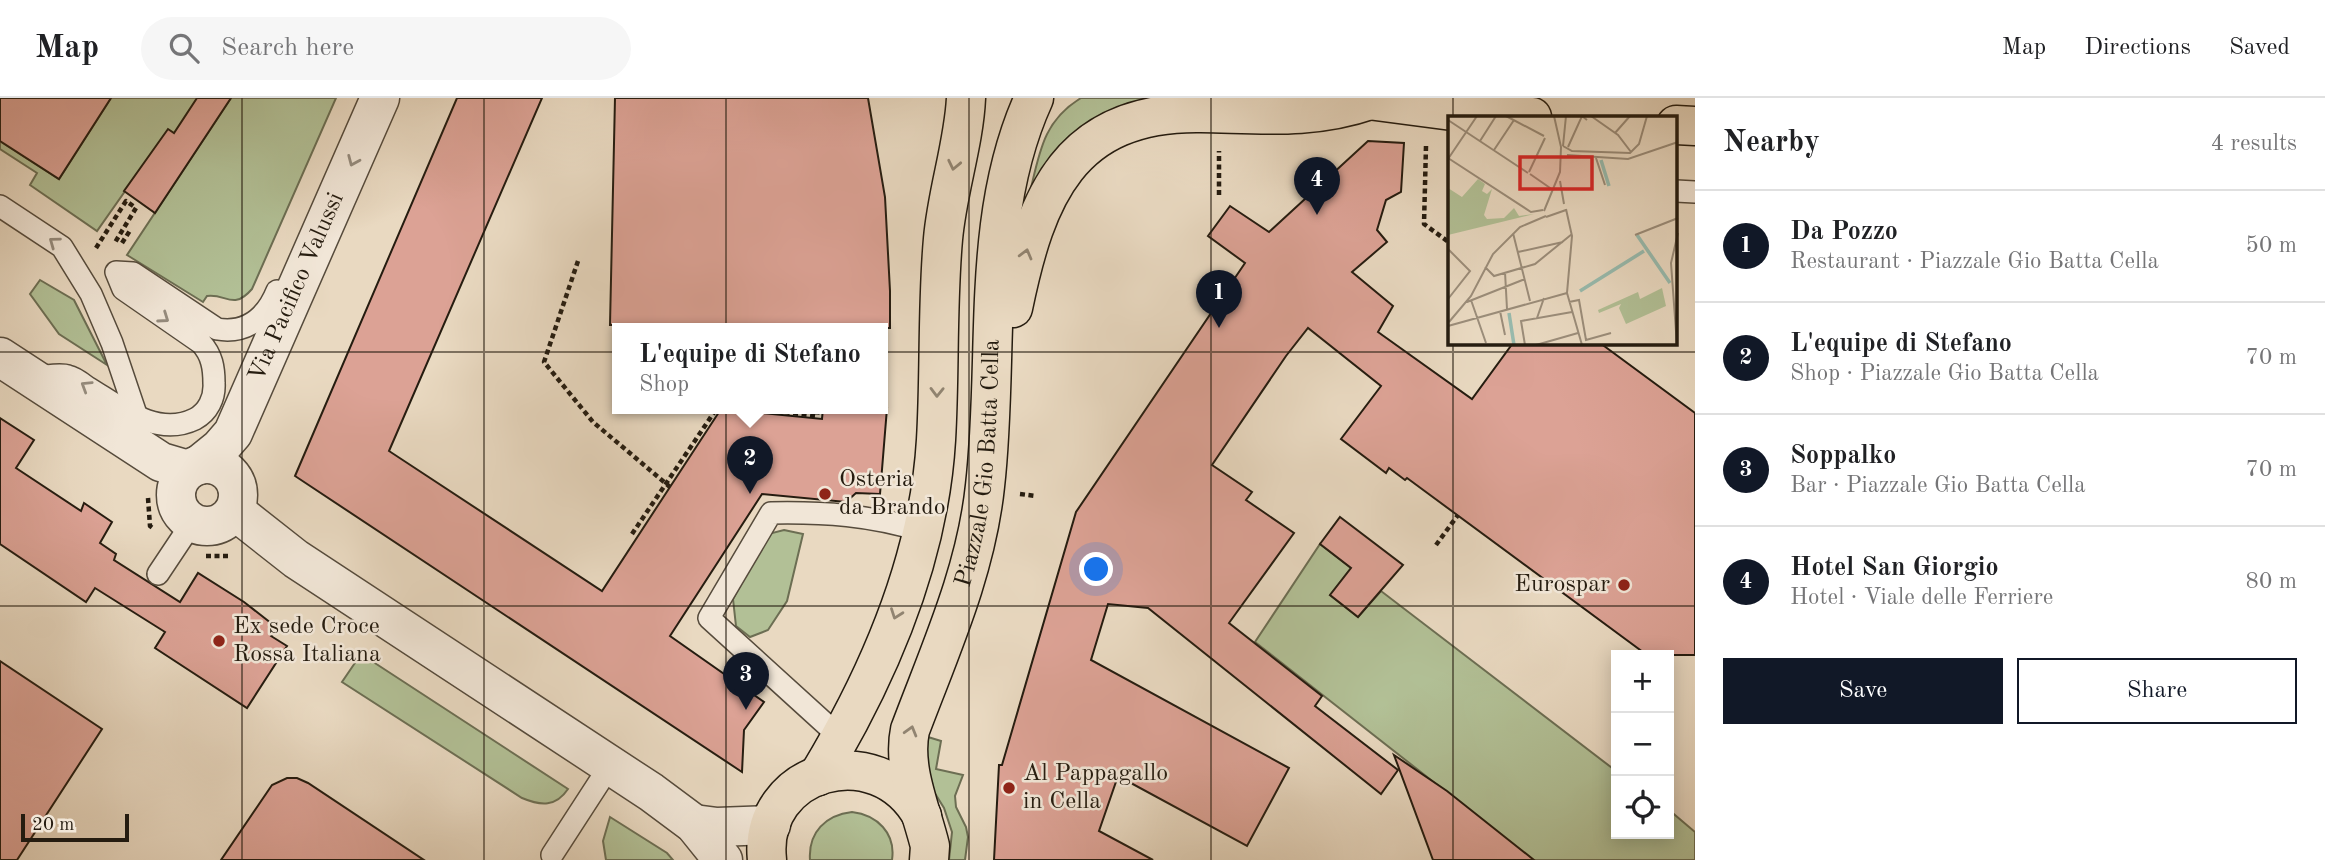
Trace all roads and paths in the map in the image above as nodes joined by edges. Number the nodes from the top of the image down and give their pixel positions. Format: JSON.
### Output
{"nodes":[{"id":1,"x":380,"y":98,"type":"edge"},
{"id":2,"x":965,"y":98,"type":"edge"},
{"id":3,"x":1034,"y":98,"type":"edge"},
{"id":4,"x":1362,"y":99,"type":"edge"},
{"id":5,"x":1513,"y":116,"type":"edge"},
{"id":6,"x":1427,"y":135,"type":"dead end"},
{"id":7,"x":1219,"y":158,"type":"dead end"},
{"id":8,"x":1219,"y":195,"type":"dead end"},
{"id":9,"x":0,"y":206,"type":"edge"},
{"id":10,"x":131,"y":229,"type":"dead end"},
{"id":11,"x":1448,"y":242,"type":"edge"},
{"id":12,"x":315,"y":248,"type":"junction"},
{"id":13,"x":94,"y":250,"type":"dead end"},
{"id":14,"x":578,"y":261,"type":"dead end"},
{"id":15,"x":208,"y":351,"type":"junction"},
{"id":16,"x":0,"y":357,"type":"edge"},
{"id":17,"x":32,"y":377,"type":"junction"},
{"id":18,"x":245,"y":408,"type":"junction"},
{"id":19,"x":713,"y":414,"type":"edge"},
{"id":20,"x":137,"y":417,"type":"junction"},
{"id":21,"x":991,"y":417,"type":"junction"},
{"id":22,"x":150,"y":454,"type":"junction"},
{"id":23,"x":194,"y":467,"type":"junction"},
{"id":24,"x":668,"y":485,"type":"junction"},
{"id":25,"x":235,"y":511,"type":"junction"},
{"id":26,"x":1458,"y":515,"type":"dead end"},
{"id":27,"x":192,"y":523,"type":"junction"},
{"id":28,"x":922,"y":531,"type":"junction"},
{"id":29,"x":632,"y":534,"type":"dead end"},
{"id":30,"x":1436,"y":545,"type":"dead end"},
{"id":31,"x":158,"y":574,"type":"dead end"},
{"id":32,"x":841,"y":738,"type":"junction"},
{"id":33,"x":611,"y":764,"type":"junction"},
{"id":34,"x":818,"y":776,"type":"junction"},
{"id":35,"x":924,"y":821,"type":"junction"},
{"id":36,"x":694,"y":824,"type":"junction"},
{"id":37,"x":769,"y":843,"type":"edge"},
{"id":38,"x":552,"y":855,"type":"dead end"},
{"id":39,"x":723,"y":860,"type":"edge"},
{"id":40,"x":929,"y":860,"type":"edge"}],
"edges":[{"from":1,"to":12,"type":"street","name":"Via Pacifico Valussi","one_way":true},
{"from":2,"to":28,"type":"main road","name":"Piazzale Gio Batta Cella","one_way":true},
{"from":3,"to":21,"type":"main road","name":"Piazzale Gio Batta Cella"},
{"from":4,"to":5,"type":"main road"},
{"from":21,"to":4,"type":"main road","one_way":true},
{"from":6,"to":11,"type":"path"},
{"from":7,"to":8,"type":"path"},
{"from":20,"to":9,"type":"lane","one_way":true},
{"from":10,"to":13,"type":"path"},
{"from":12,"to":15,"type":"lane","one_way":true},
{"from":12,"to":18,"type":"street","name":"Via Pacifico Valussi"},
{"from":14,"to":24,"type":"path"},
{"from":15,"to":18,"type":"lane"},
{"from":15,"to":20,"type":"lane"},
{"from":16,"to":17,"type":"street"},
{"from":20,"to":17,"type":"lane","one_way":true},
{"from":17,"to":22,"type":"street"},
{"from":18,"to":23,"type":"street","name":"Via Pacifico Valussi"},
{"from":19,"to":24,"type":"path"},
{"from":20,"to":22,"type":"lane"},
{"from":35,"to":21,"type":"main road","name":"Piazzale Gio Batta Cella","one_way":true},
{"from":22,"to":23,"type":"street"},
{"from":23,"to":25,"type":"street"},
{"from":23,"to":27,"type":"street"},
{"from":24,"to":29,"type":"path"},
{"from":25,"to":27,"type":"street"},
{"from":25,"to":33,"type":"street"},
{"from":26,"to":30,"type":"path"},
{"from":27,"to":31,"type":"lane"},
{"from":28,"to":32,"type":"main road","name":"Piazzale Gio Batta Cella","one_way":true},
{"from":28,"to":32,"type":"lane"},
{"from":32,"to":34,"type":"main road","name":"Piazzale Gio Batta Cella"},
{"from":33,"to":36,"type":"street"},
{"from":33,"to":38,"type":"lane"},
{"from":34,"to":35,"type":"main road","name":"Piazzale Gio Batta Cella"},
{"from":34,"to":37,"type":"main road","name":"Piazzale Gio Batta Cella"},
{"from":35,"to":40,"type":"main road","name":"Piazzale Gio Batta Cella"},
{"from":36,"to":37,"type":"street"},
{"from":36,"to":39,"type":"street"}]}
